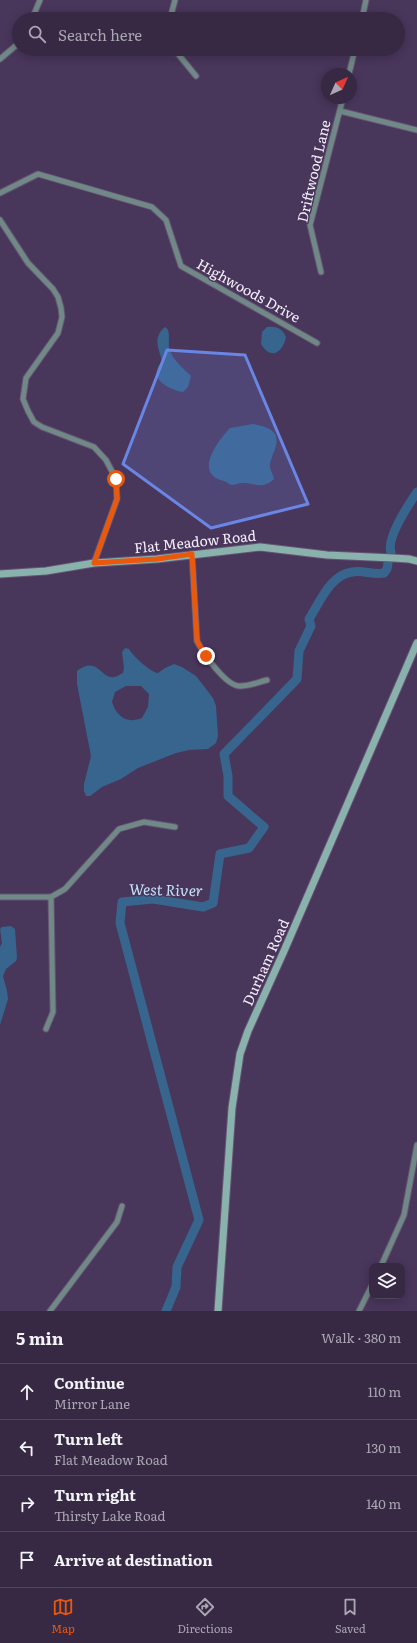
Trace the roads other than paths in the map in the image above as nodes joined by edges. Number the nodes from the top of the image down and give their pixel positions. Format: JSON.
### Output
{"nodes":[{"id":1,"x":40,"y":0,"type":"edge"},
{"id":2,"x":175,"y":0,"type":"edge"},
{"id":3,"x":366,"y":0,"type":"edge"},
{"id":4,"x":35,"y":12,"type":"edge"},
{"id":5,"x":172,"y":12,"type":"edge"},
{"id":6,"x":363,"y":12,"type":"edge"},
{"id":7,"x":12,"y":48,"type":"edge"},
{"id":8,"x":180,"y":56,"type":"edge"},
{"id":9,"x":353,"y":56,"type":"edge"},
{"id":10,"x":0,"y":59,"type":"edge"},
{"id":11,"x":350,"y":68,"type":"edge"},
{"id":12,"x":196,"y":76,"type":"dead end"},
{"id":13,"x":342,"y":104,"type":"edge"},
{"id":14,"x":340,"y":111,"type":"junction"},
{"id":15,"x":417,"y":130,"type":"edge"},
{"id":16,"x":0,"y":193,"type":"edge"},
{"id":17,"x":0,"y":220,"type":"edge"},
{"id":18,"x":320,"y":272,"type":"dead end"},
{"id":19,"x":317,"y":343,"type":"dead end"},
{"id":20,"x":192,"y":554,"type":"junction"},
{"id":21,"x":417,"y":561,"type":"edge"},
{"id":22,"x":94,"y":563,"type":"junction"},
{"id":23,"x":0,"y":574,"type":"edge"},
{"id":24,"x":417,"y":643,"type":"edge"},
{"id":25,"x":267,"y":680,"type":"dead end"},
{"id":26,"x":175,"y":827,"type":"dead end"},
{"id":27,"x":0,"y":897,"type":"edge"},
{"id":28,"x":51,"y":897,"type":"junction"},
{"id":29,"x":46,"y":1028,"type":"dead end"},
{"id":30,"x":417,"y":1145,"type":"edge"},
{"id":31,"x":122,"y":1206,"type":"dead end"},
{"id":32,"x":382,"y":1263,"type":"edge"},
{"id":33,"x":369,"y":1291,"type":"edge"},
{"id":34,"x":50,"y":1311,"type":"edge"},
{"id":35,"x":218,"y":1311,"type":"edge"},
{"id":36,"x":359,"y":1311,"type":"edge"}],
"edges":[{"from":1,"to":4,"type":"street"},
{"from":2,"to":5,"type":"street"},
{"from":3,"to":6,"type":"street"},
{"from":7,"to":10,"type":"street"},
{"from":8,"to":12,"type":"street"},
{"from":9,"to":11,"type":"street"},
{"from":13,"to":14,"type":"street","name":"Driftwood Lane"},
{"from":14,"to":15,"type":"street"},
{"from":14,"to":18,"type":"street","name":"Driftwood Lane"},
{"from":16,"to":19,"type":"street","name":"Highwoods Drive"},
{"from":17,"to":22,"type":"street"},
{"from":20,"to":21,"type":"main road","name":"Flat Meadow Road"},
{"from":20,"to":22,"type":"main road","name":"Flat Meadow Road"},
{"from":20,"to":25,"type":"street"},
{"from":22,"to":23,"type":"main road","name":"Flat Meadow Road"},
{"from":24,"to":35,"type":"main road","name":"Durham Road"},
{"from":26,"to":28,"type":"street"},
{"from":27,"to":28,"type":"street"},
{"from":28,"to":29,"type":"street"},
{"from":30,"to":32,"type":"street"},
{"from":31,"to":34,"type":"street"},
{"from":33,"to":36,"type":"street"}]}
